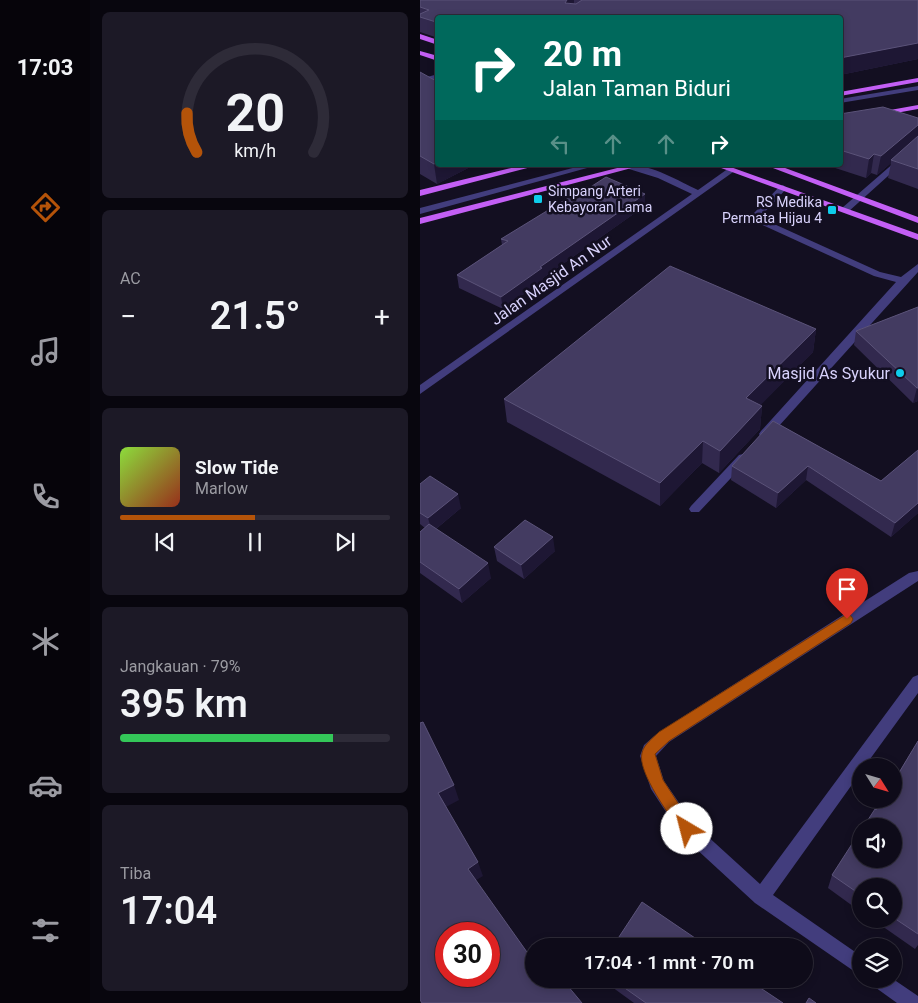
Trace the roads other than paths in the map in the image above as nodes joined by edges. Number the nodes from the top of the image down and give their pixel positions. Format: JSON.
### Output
{"nodes":[{"id":1,"x":422,"y":38,"type":"edge"},
{"id":2,"x":435,"y":41,"type":"edge"},
{"id":3,"x":420,"y":53,"type":"edge"},
{"id":4,"x":435,"y":58,"type":"edge"},
{"id":5,"x":435,"y":77,"type":"edge"},
{"id":6,"x":918,"y":80,"type":"edge"},
{"id":7,"x":420,"y":82,"type":"edge"},
{"id":8,"x":918,"y":88,"type":"edge"},
{"id":9,"x":843,"y":93,"type":"edge"},
{"id":10,"x":918,"y":97,"type":"edge"},
{"id":11,"x":843,"y":100,"type":"edge"},
{"id":12,"x":918,"y":107,"type":"edge"},
{"id":13,"x":843,"y":108,"type":"edge"},
{"id":14,"x":869,"y":115,"type":"edge"},
{"id":15,"x":918,"y":145,"type":"edge"},
{"id":16,"x":527,"y":167,"type":"edge"},
{"id":17,"x":556,"y":167,"type":"edge"},
{"id":18,"x":586,"y":167,"type":"edge"},
{"id":19,"x":631,"y":167,"type":"edge"},
{"id":20,"x":638,"y":167,"type":"edge"},
{"id":21,"x":723,"y":167,"type":"edge"},
{"id":22,"x":783,"y":168,"type":"edge"},
{"id":23,"x":732,"y":170,"type":"junction"},
{"id":24,"x":783,"y":188,"type":"junction"},
{"id":25,"x":420,"y":194,"type":"edge"},
{"id":26,"x":699,"y":194,"type":"junction"},
{"id":27,"x":859,"y":198,"type":"junction"},
{"id":28,"x":420,"y":202,"type":"edge"},
{"id":29,"x":844,"y":210,"type":"junction"},
{"id":30,"x":420,"y":211,"type":"edge"},
{"id":31,"x":918,"y":220,"type":"edge"},
{"id":32,"x":420,"y":221,"type":"edge"},
{"id":33,"x":918,"y":237,"type":"edge"},
{"id":34,"x":918,"y":267,"type":"edge"},
{"id":35,"x":903,"y":281,"type":"junction"},
{"id":36,"x":420,"y":390,"type":"edge"},
{"id":37,"x":695,"y":509,"type":"dead end"},
{"id":38,"x":918,"y":576,"type":"edge"},
{"id":39,"x":918,"y":681,"type":"edge"},
{"id":40,"x":761,"y":897,"type":"junction"},
{"id":41,"x":852,"y":961,"type":"edge"},
{"id":42,"x":891,"y":988,"type":"edge"},
{"id":43,"x":913,"y":1003,"type":"edge"}],
"edges":[{"from":1,"to":2,"type":"main road"},
{"from":3,"to":4,"type":"main road"},
{"from":5,"to":7,"type":"street"},
{"from":6,"to":9,"type":"main road"},
{"from":8,"to":11,"type":"street"},
{"from":10,"to":13,"type":"street"},
{"from":12,"to":14,"type":"main road"},
{"from":15,"to":27,"type":"street"},
{"from":16,"to":25,"type":"main road"},
{"from":17,"to":28,"type":"street"},
{"from":18,"to":30,"type":"street"},
{"from":19,"to":32,"type":"main road"},
{"from":20,"to":26,"type":"street"},
{"from":21,"to":23,"type":"main road"},
{"from":22,"to":27,"type":"main road"},
{"from":23,"to":24,"type":"main road"},
{"from":23,"to":26,"type":"street","name":"Jalan Masjid An Nur"},
{"from":24,"to":29,"type":"main road"},
{"from":24,"to":35,"type":"street"},
{"from":26,"to":36,"type":"street","name":"Jalan Masjid An Nur"},
{"from":27,"to":29,"type":"street"},
{"from":27,"to":31,"type":"main road"},
{"from":29,"to":33,"type":"main road"},
{"from":34,"to":35,"type":"street"},
{"from":35,"to":37,"type":"street"},
{"from":38,"to":40,"type":"street"},
{"from":39,"to":40,"type":"street"},
{"from":40,"to":41,"type":"street"},
{"from":42,"to":43,"type":"street"}]}
